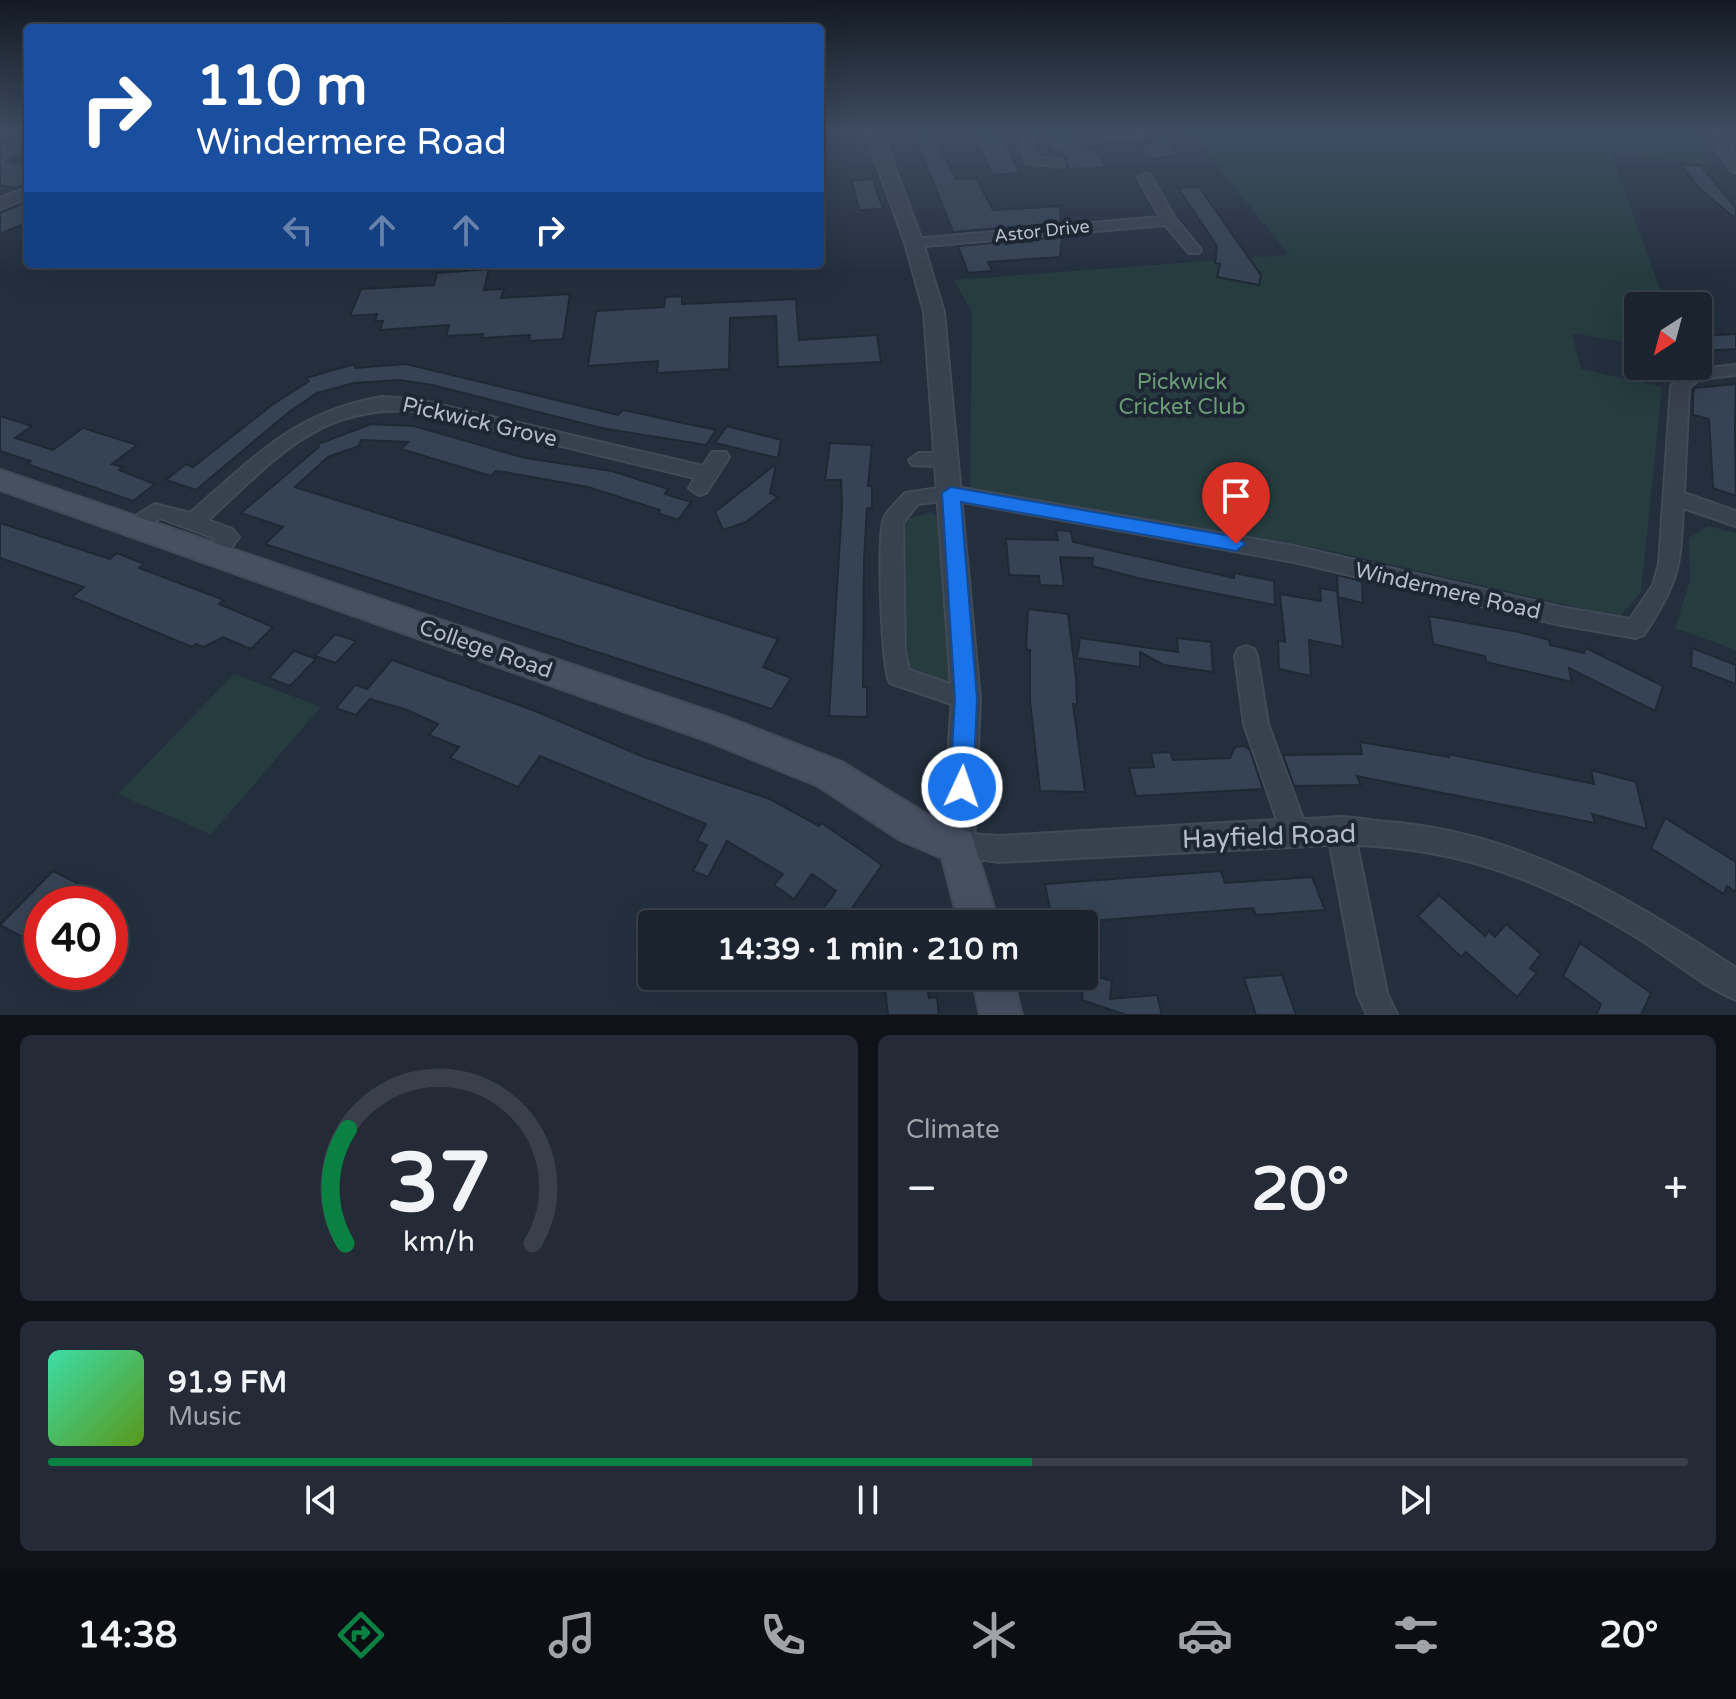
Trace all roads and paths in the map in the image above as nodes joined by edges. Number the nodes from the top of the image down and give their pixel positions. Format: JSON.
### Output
{"nodes":[{"id":1,"x":890,"y":178,"type":"edge"},
{"id":2,"x":1145,"y":178,"type":"dead end"},
{"id":3,"x":24,"y":194,"type":"edge"},
{"id":4,"x":0,"y":204,"type":"edge"},
{"id":5,"x":1169,"y":220,"type":"junction"},
{"id":6,"x":914,"y":243,"type":"junction"},
{"id":7,"x":1194,"y":250,"type":"dead end"},
{"id":8,"x":1736,"y":370,"type":"edge"},
{"id":9,"x":919,"y":460,"type":"dead end"},
{"id":10,"x":948,"y":460,"type":"junction"},
{"id":11,"x":709,"y":473,"type":"dead end"},
{"id":12,"x":0,"y":480,"type":"edge"},
{"id":13,"x":951,"y":493,"type":"junction"},
{"id":14,"x":1676,"y":498,"type":"junction"},
{"id":15,"x":1736,"y":519,"type":"edge"},
{"id":16,"x":193,"y":522,"type":"junction"},
{"id":17,"x":136,"y":525,"type":"junction"},
{"id":18,"x":216,"y":553,"type":"junction"},
{"id":19,"x":1246,"y":656,"type":"dead end"},
{"id":20,"x":966,"y":699,"type":"junction"},
{"id":21,"x":1340,"y":829,"type":"junction"},
{"id":22,"x":1294,"y":831,"type":"junction"},
{"id":23,"x":958,"y":846,"type":"junction"},
{"id":24,"x":975,"y":910,"type":"edge"},
{"id":25,"x":1736,"y":985,"type":"edge"},
{"id":26,"x":995,"y":990,"type":"edge"},
{"id":27,"x":1001,"y":1015,"type":"edge"},
{"id":28,"x":1382,"y":1015,"type":"edge"}],
"edges":[{"from":1,"to":6,"type":"street"},
{"from":2,"to":5,"type":"street"},
{"from":3,"to":4,"type":"street"},
{"from":5,"to":6,"type":"street","name":"Astor Drive"},
{"from":5,"to":7,"type":"street"},
{"from":6,"to":10,"type":"street"},
{"from":8,"to":14,"type":"street","name":"Windermere Road"},
{"from":9,"to":10,"type":"street"},
{"from":10,"to":13,"type":"street"},
{"from":11,"to":16,"type":"street","name":"Pickwick Grove"},
{"from":12,"to":17,"type":"main road","name":"College Road"},
{"from":13,"to":14,"type":"street","name":"Windermere Road"},
{"from":13,"to":20,"type":"street"},
{"from":13,"to":20,"type":"street"},
{"from":14,"to":15,"type":"street"},
{"from":16,"to":17,"type":"street"},
{"from":16,"to":18,"type":"street"},
{"from":17,"to":18,"type":"main road","name":"College Road"},
{"from":18,"to":23,"type":"main road","name":"College Road"},
{"from":19,"to":22,"type":"street"},
{"from":20,"to":23,"type":"street"},
{"from":21,"to":22,"type":"street","name":"Hayfield Road"},
{"from":21,"to":25,"type":"street","name":"Hayfield Road"},
{"from":21,"to":28,"type":"street"},
{"from":22,"to":23,"type":"street","name":"Hayfield Road"},
{"from":23,"to":24,"type":"main road"},
{"from":26,"to":27,"type":"main road"}]}
